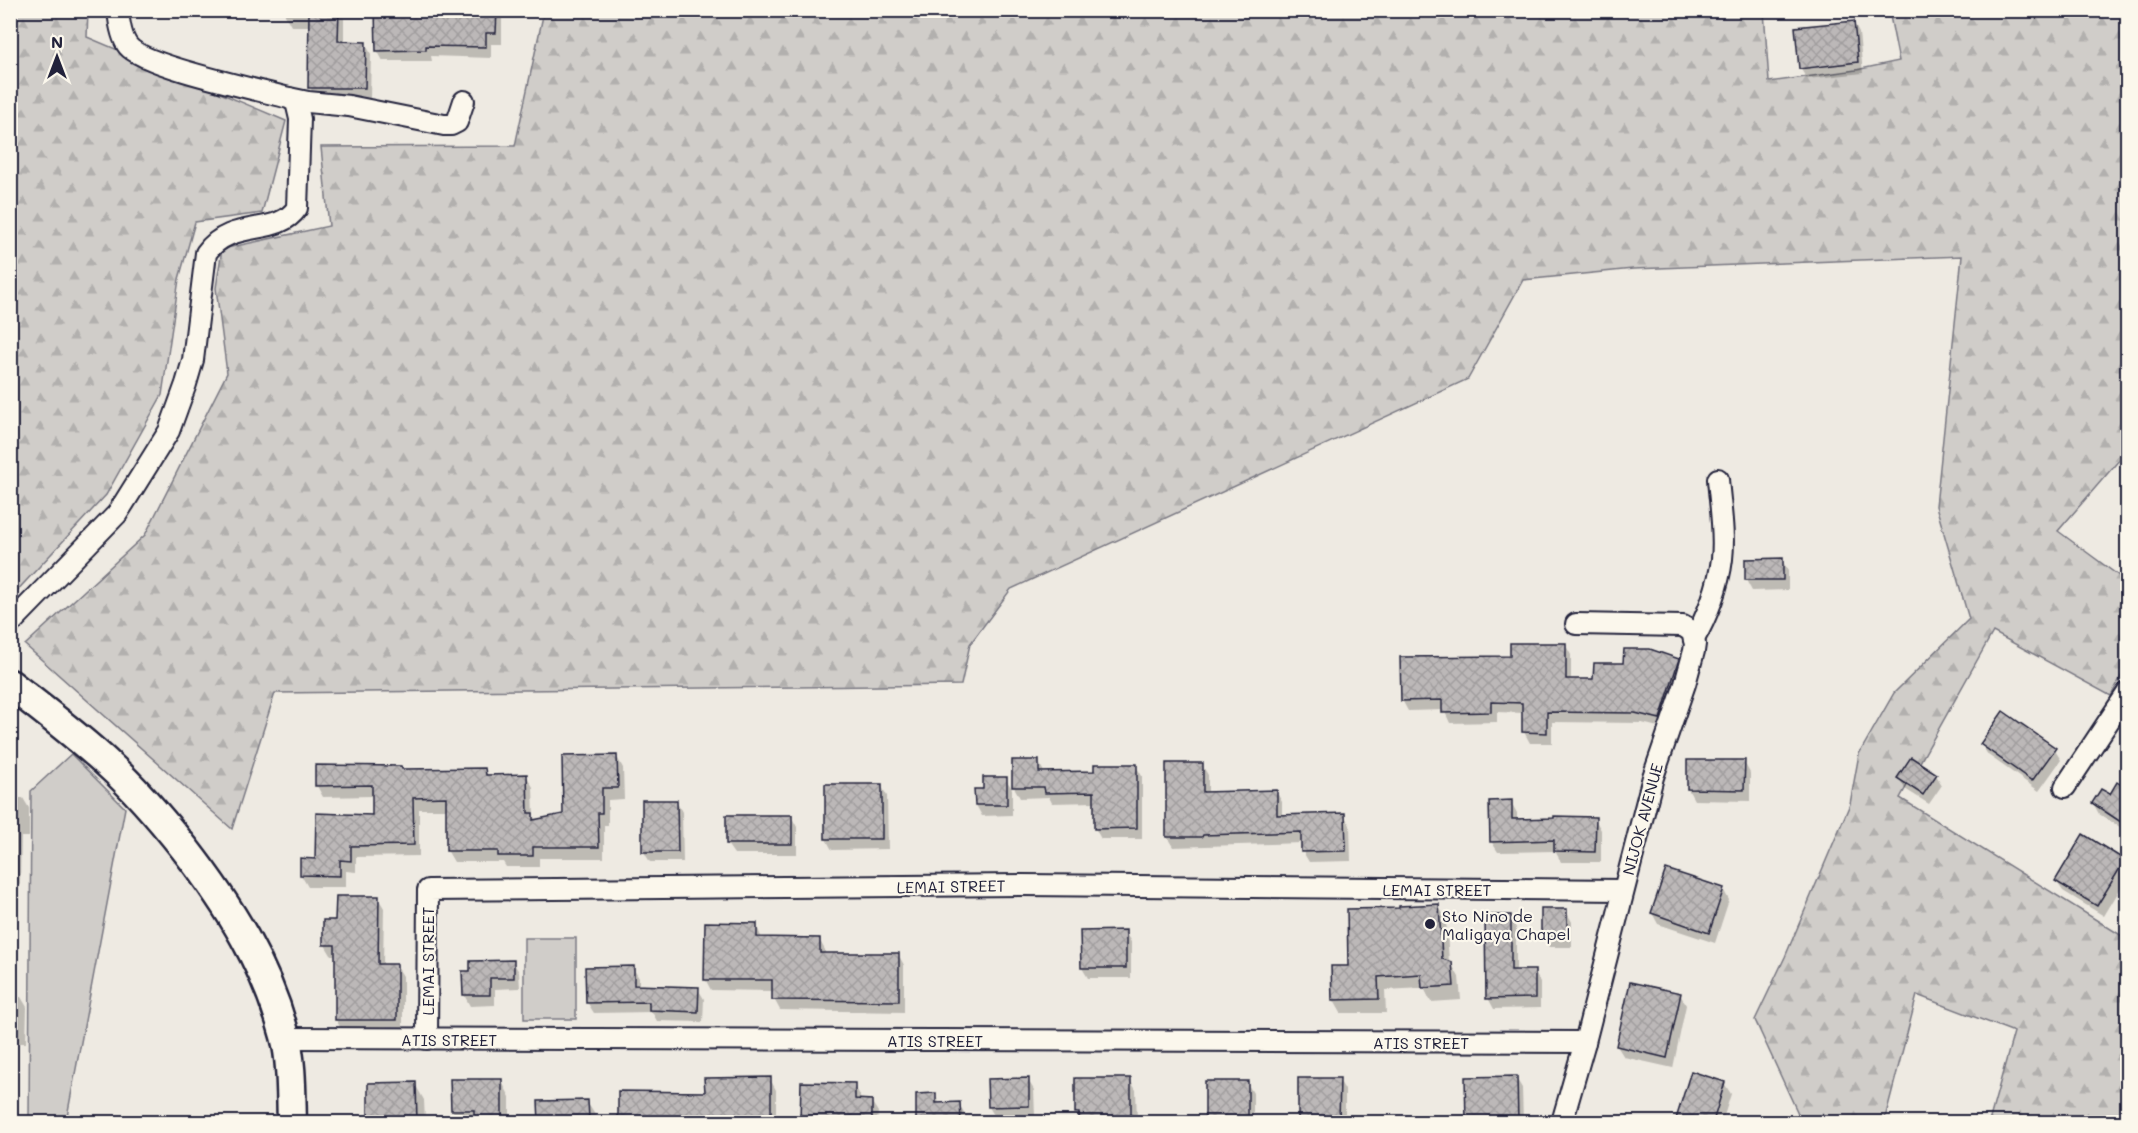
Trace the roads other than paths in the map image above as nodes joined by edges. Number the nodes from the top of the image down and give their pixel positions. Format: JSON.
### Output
{"nodes":[{"id":1,"x":118,"y":10,"type":"edge"},
{"id":2,"x":289,"y":98,"type":"junction"},
{"id":3,"x":464,"y":101,"type":"dead end"},
{"id":4,"x":1718,"y":479,"type":"dead end"},
{"id":5,"x":10,"y":624,"type":"edge"},
{"id":6,"x":1576,"y":624,"type":"dead end"},
{"id":7,"x":1694,"y":639,"type":"junction"},
{"id":8,"x":10,"y":684,"type":"edge"},
{"id":9,"x":2127,"y":692,"type":"edge"},
{"id":10,"x":2065,"y":787,"type":"dead end"},
{"id":11,"x":1623,"y":890,"type":"junction"},
{"id":12,"x":285,"y":1038,"type":"junction"},
{"id":13,"x":427,"y":1039,"type":"junction"},
{"id":14,"x":1585,"y":1042,"type":"junction"},
{"id":15,"x":292,"y":1122,"type":"edge"},
{"id":16,"x":1562,"y":1122,"type":"edge"}],
"edges":[{"from":1,"to":2,"type":"street"},
{"from":2,"to":3,"type":"street"},
{"from":2,"to":5,"type":"street"},
{"from":4,"to":7,"type":"street","name":"NIJOK AVENUE"},
{"from":6,"to":7,"type":"street"},
{"from":7,"to":11,"type":"street","name":"NIJOK AVENUE"},
{"from":8,"to":12,"type":"main road"},
{"from":9,"to":10,"type":"street"},
{"from":11,"to":13,"type":"street","name":"LEMAI STREET"},
{"from":11,"to":14,"type":"street","name":"NIJOK AVENUE"},
{"from":12,"to":13,"type":"street","name":"ATIS STREET"},
{"from":12,"to":15,"type":"main road"},
{"from":13,"to":14,"type":"street","name":"ATIS STREET"},
{"from":14,"to":16,"type":"street","name":"NIJOK AVENUE"}]}
